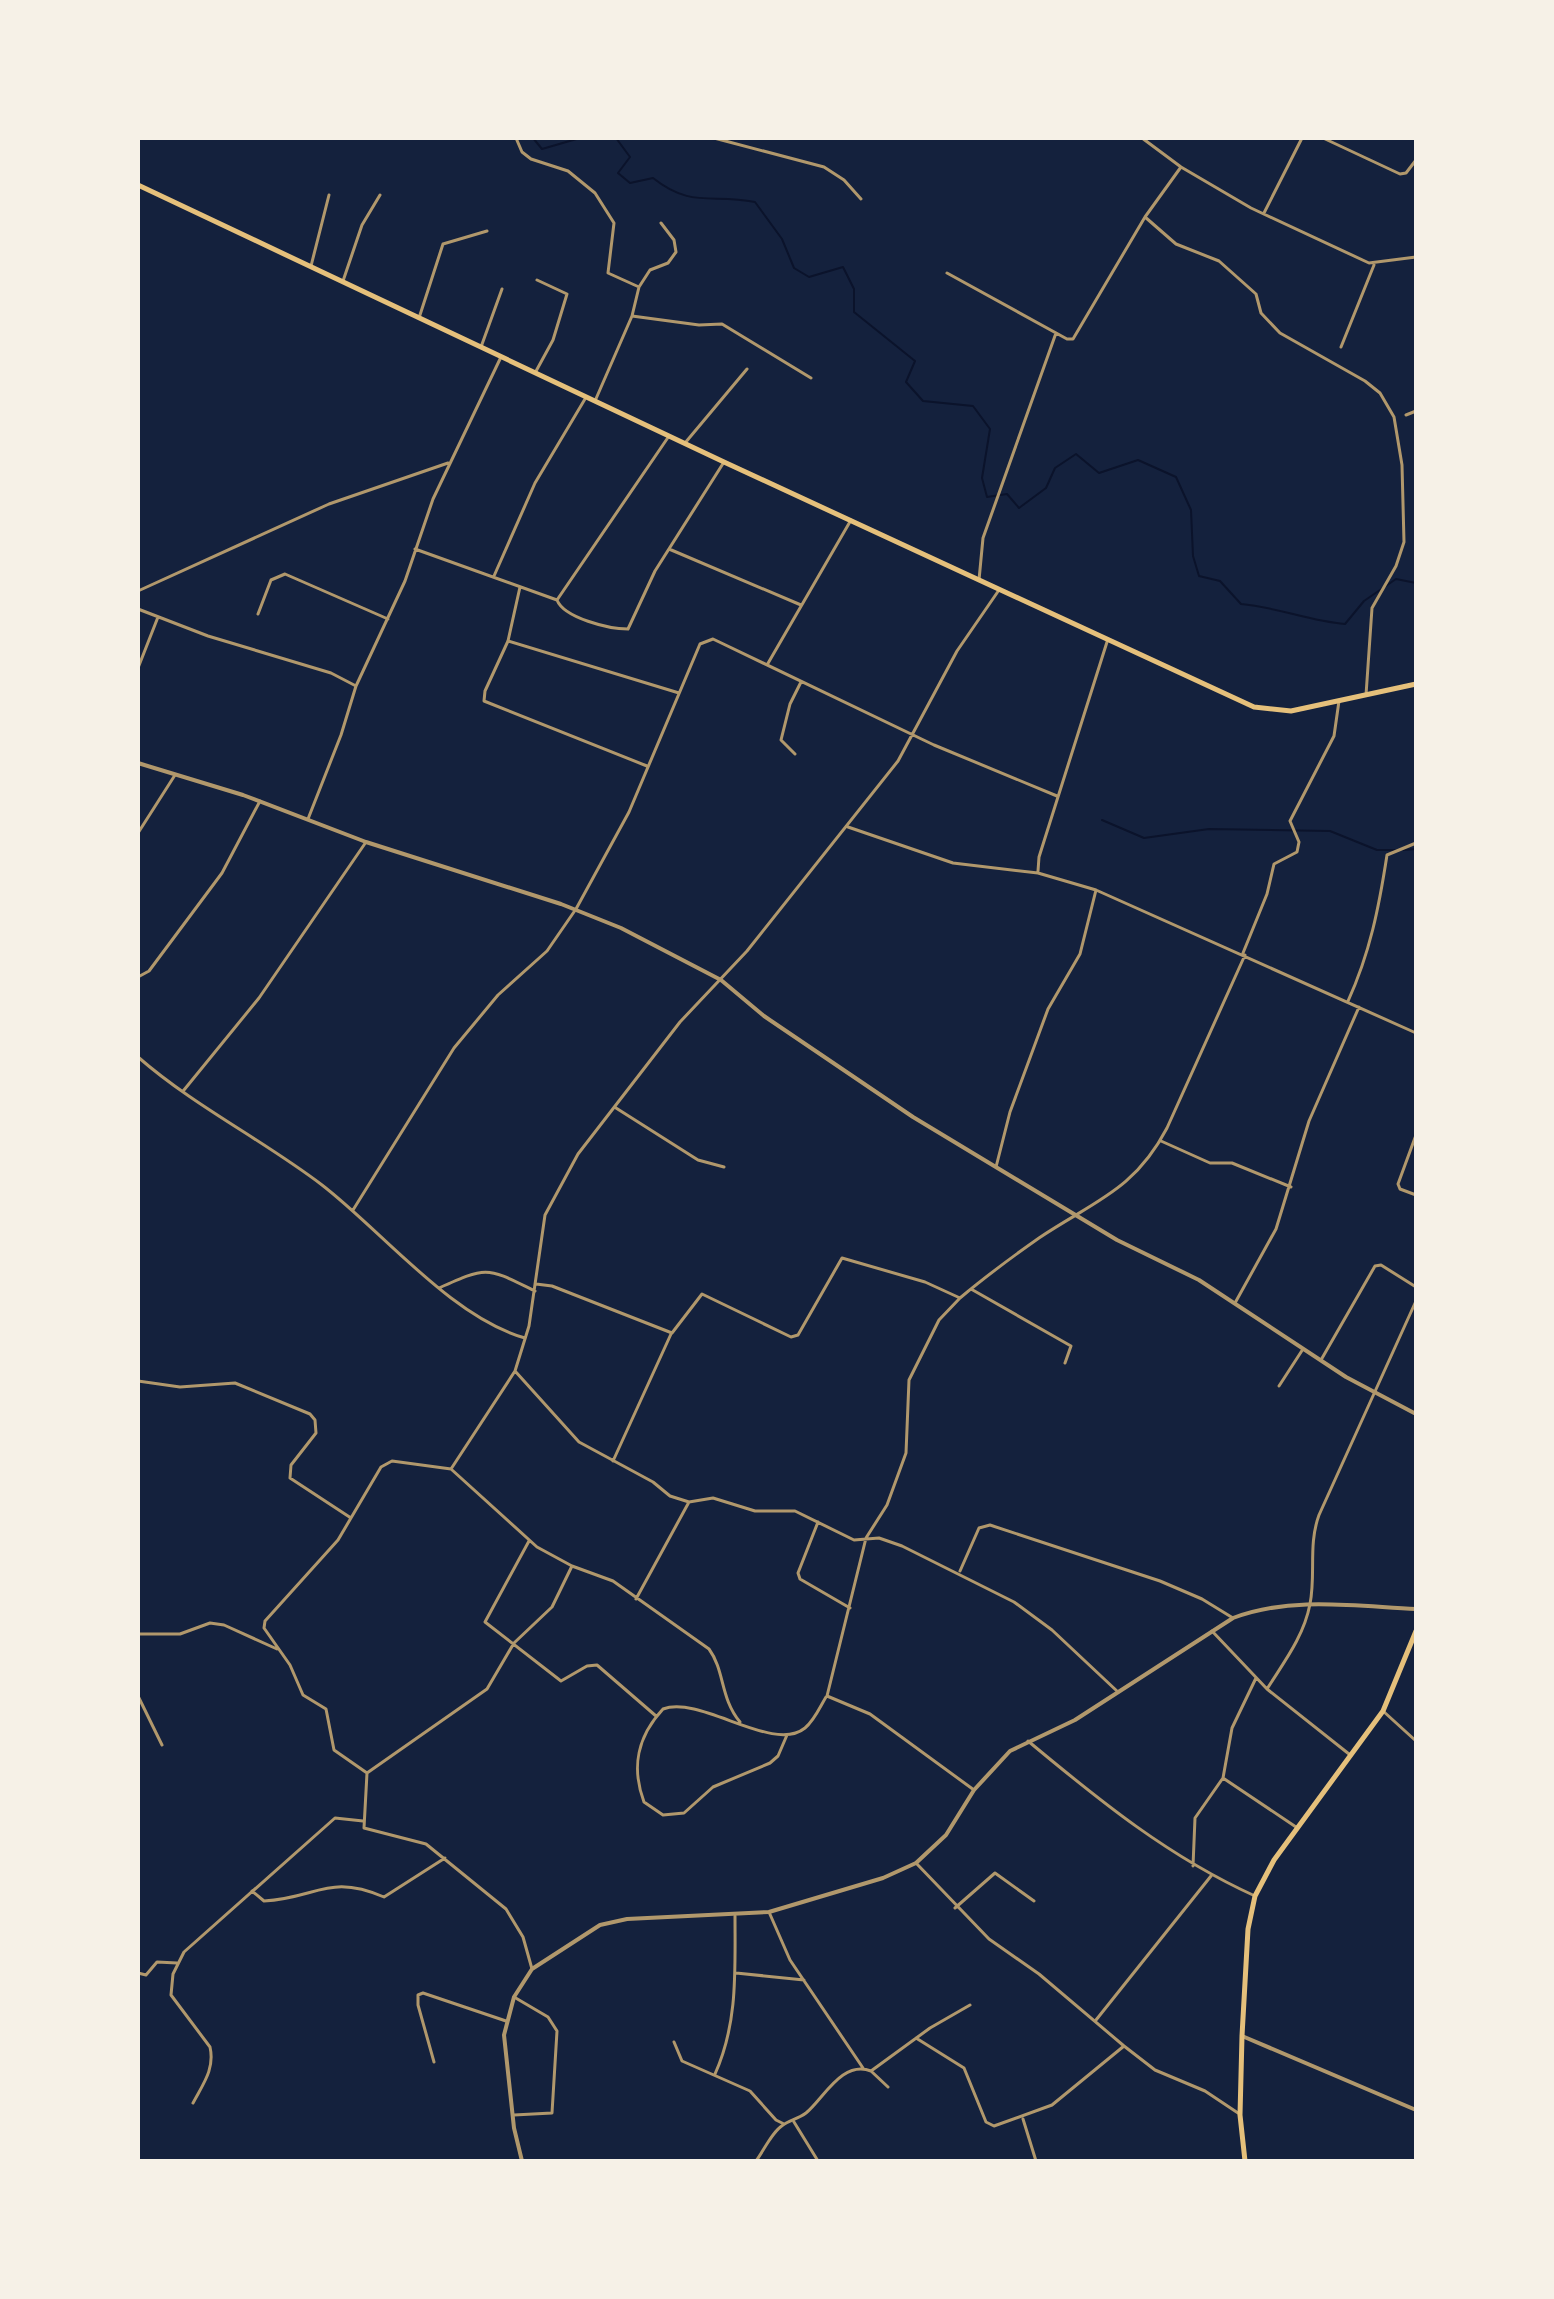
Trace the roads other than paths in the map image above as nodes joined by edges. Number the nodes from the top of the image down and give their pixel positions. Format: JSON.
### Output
{"nodes":[{"id":1,"x":516,"y":138,"type":"edge"},
{"id":2,"x":714,"y":138,"type":"edge"},
{"id":3,"x":1142,"y":138,"type":"edge"},
{"id":4,"x":1302,"y":138,"type":"edge"},
{"id":5,"x":1323,"y":138,"type":"edge"},
{"id":6,"x":1416,"y":160,"type":"edge"},
{"id":7,"x":1181,"y":167,"type":"junction"},
{"id":8,"x":138,"y":185,"type":"edge"},
{"id":9,"x":329,"y":195,"type":"dead end"},
{"id":10,"x":380,"y":195,"type":"dead end"},
{"id":11,"x":861,"y":199,"type":"dead end"},
{"id":12,"x":1264,"y":213,"type":"junction"},
{"id":13,"x":1145,"y":217,"type":"junction"},
{"id":14,"x":661,"y":223,"type":"dead end"},
{"id":15,"x":487,"y":231,"type":"dead end"},
{"id":16,"x":1416,"y":257,"type":"edge"},
{"id":17,"x":1374,"y":265,"type":"junction"},
{"id":18,"x":311,"y":266,"type":"junction"},
{"id":19,"x":947,"y":273,"type":"dead end"},
{"id":20,"x":537,"y":280,"type":"dead end"},
{"id":21,"x":343,"y":281,"type":"junction"},
{"id":22,"x":639,"y":287,"type":"junction"},
{"id":23,"x":502,"y":289,"type":"dead end"},
{"id":24,"x":632,"y":316,"type":"junction"},
{"id":25,"x":419,"y":318,"type":"junction"},
{"id":26,"x":1056,"y":333,"type":"junction"},
{"id":27,"x":481,"y":347,"type":"junction"},
{"id":28,"x":1341,"y":347,"type":"dead end"},
{"id":29,"x":501,"y":357,"type":"junction"},
{"id":30,"x":747,"y":369,"type":"dead end"},
{"id":31,"x":535,"y":373,"type":"junction"},
{"id":32,"x":811,"y":378,"type":"dead end"},
{"id":33,"x":587,"y":397,"type":"junction"},
{"id":34,"x":595,"y":401,"type":"junction"},
{"id":35,"x":1416,"y":411,"type":"edge"},
{"id":36,"x":1406,"y":415,"type":"dead end"},
{"id":37,"x":669,"y":436,"type":"junction"},
{"id":38,"x":685,"y":443,"type":"junction"},
{"id":39,"x":724,"y":462,"type":"junction"},
{"id":40,"x":448,"y":463,"type":"junction"},
{"id":41,"x":851,"y":520,"type":"junction"},
{"id":42,"x":415,"y":549,"type":"junction"},
{"id":43,"x":669,"y":549,"type":"junction"},
{"id":44,"x":494,"y":576,"type":"junction"},
{"id":45,"x":979,"y":581,"type":"junction"},
{"id":46,"x":520,"y":586,"type":"junction"},
{"id":47,"x":999,"y":590,"type":"junction"},
{"id":48,"x":138,"y":591,"type":"edge"},
{"id":49,"x":557,"y":600,"type":"junction"},
{"id":50,"x":801,"y":605,"type":"junction"},
{"id":51,"x":138,"y":609,"type":"edge"},
{"id":52,"x":258,"y":614,"type":"dead end"},
{"id":53,"x":158,"y":617,"type":"junction"},
{"id":54,"x":388,"y":619,"type":"junction"},
{"id":55,"x":508,"y":641,"type":"junction"},
{"id":56,"x":1107,"y":642,"type":"junction"},
{"id":57,"x":767,"y":665,"type":"junction"},
{"id":58,"x":138,"y":668,"type":"edge"},
{"id":59,"x":801,"y":682,"type":"junction"},
{"id":60,"x":1416,"y":684,"type":"edge"},
{"id":61,"x":356,"y":686,"type":"junction"},
{"id":62,"x":679,"y":693,"type":"junction"},
{"id":63,"x":1366,"y":695,"type":"junction"},
{"id":64,"x":1339,"y":701,"type":"junction"},
{"id":65,"x":913,"y":735,"type":"junction"},
{"id":66,"x":795,"y":754,"type":"dead end"},
{"id":67,"x":138,"y":763,"type":"edge"},
{"id":68,"x":647,"y":766,"type":"junction"},
{"id":69,"x":175,"y":775,"type":"junction"},
{"id":70,"x":1057,"y":796,"type":"junction"},
{"id":71,"x":260,"y":801,"type":"junction"},
{"id":72,"x":308,"y":819,"type":"junction"},
{"id":73,"x":847,"y":826,"type":"junction"},
{"id":74,"x":138,"y":833,"type":"edge"},
{"id":75,"x":366,"y":842,"type":"junction"},
{"id":76,"x":1416,"y":843,"type":"edge"},
{"id":77,"x":1038,"y":873,"type":"junction"},
{"id":78,"x":1096,"y":890,"type":"junction"},
{"id":79,"x":576,"y":909,"type":"junction"},
{"id":80,"x":1244,"y":954,"type":"junction"},
{"id":81,"x":138,"y":977,"type":"edge"},
{"id":82,"x":721,"y":980,"type":"junction"},
{"id":83,"x":1348,"y":1001,"type":"junction"},
{"id":84,"x":1359,"y":1007,"type":"junction"},
{"id":85,"x":1416,"y":1033,"type":"edge"},
{"id":86,"x":138,"y":1057,"type":"edge"},
{"id":87,"x":183,"y":1090,"type":"junction"},
{"id":88,"x":616,"y":1108,"type":"junction"},
{"id":89,"x":1416,"y":1135,"type":"edge"},
{"id":90,"x":1160,"y":1141,"type":"junction"},
{"id":91,"x":724,"y":1167,"type":"dead end"},
{"id":92,"x":996,"y":1167,"type":"junction"},
{"id":93,"x":1291,"y":1187,"type":"junction"},
{"id":94,"x":1416,"y":1195,"type":"edge"},
{"id":95,"x":353,"y":1210,"type":"junction"},
{"id":96,"x":1075,"y":1216,"type":"junction"},
{"id":97,"x":536,"y":1284,"type":"junction"},
{"id":98,"x":1416,"y":1287,"type":"edge"},
{"id":99,"x":439,"y":1288,"type":"junction"},
{"id":100,"x":971,"y":1289,"type":"junction"},
{"id":101,"x":535,"y":1291,"type":"junction"},
{"id":102,"x":960,"y":1298,"type":"junction"},
{"id":103,"x":1416,"y":1301,"type":"edge"},
{"id":104,"x":1235,"y":1303,"type":"junction"},
{"id":105,"x":672,"y":1333,"type":"junction"},
{"id":106,"x":526,"y":1339,"type":"junction"},
{"id":107,"x":1303,"y":1349,"type":"junction"},
{"id":108,"x":1321,"y":1361,"type":"junction"},
{"id":109,"x":1065,"y":1363,"type":"dead end"},
{"id":110,"x":515,"y":1371,"type":"junction"},
{"id":111,"x":138,"y":1381,"type":"edge"},
{"id":112,"x":1279,"y":1386,"type":"dead end"},
{"id":113,"x":1372,"y":1393,"type":"junction"},
{"id":114,"x":1416,"y":1414,"type":"edge"},
{"id":115,"x":613,"y":1461,"type":"junction"},
{"id":116,"x":451,"y":1469,"type":"junction"},
{"id":117,"x":689,"y":1502,"type":"junction"},
{"id":118,"x":351,"y":1518,"type":"junction"},
{"id":119,"x":818,"y":1522,"type":"junction"},
{"id":120,"x":866,"y":1538,"type":"junction"},
{"id":121,"x":529,"y":1541,"type":"junction"},
{"id":122,"x":572,"y":1566,"type":"junction"},
{"id":123,"x":959,"y":1572,"type":"junction"},
{"id":124,"x":636,"y":1599,"type":"junction"},
{"id":125,"x":1310,"y":1603,"type":"junction"},
{"id":126,"x":850,"y":1608,"type":"junction"},
{"id":127,"x":1416,"y":1609,"type":"edge"},
{"id":128,"x":1233,"y":1618,"type":"junction"},
{"id":129,"x":1212,"y":1631,"type":"junction"},
{"id":130,"x":1416,"y":1631,"type":"edge"},
{"id":131,"x":138,"y":1634,"type":"edge"},
{"id":132,"x":514,"y":1643,"type":"junction"},
{"id":133,"x":280,"y":1651,"type":"junction"},
{"id":134,"x":1256,"y":1678,"type":"junction"},
{"id":135,"x":1267,"y":1689,"type":"junction"},
{"id":136,"x":1118,"y":1692,"type":"junction"},
{"id":137,"x":138,"y":1696,"type":"edge"},
{"id":138,"x":827,"y":1696,"type":"junction"},
{"id":139,"x":1383,"y":1711,"type":"junction"},
{"id":140,"x":656,"y":1716,"type":"junction"},
{"id":141,"x":740,"y":1722,"type":"junction"},
{"id":142,"x":787,"y":1735,"type":"junction"},
{"id":143,"x":1028,"y":1741,"type":"junction"},
{"id":144,"x":1416,"y":1741,"type":"edge"},
{"id":145,"x":162,"y":1745,"type":"dead end"},
{"id":146,"x":1351,"y":1755,"type":"junction"},
{"id":147,"x":367,"y":1773,"type":"junction"},
{"id":148,"x":1223,"y":1778,"type":"junction"},
{"id":149,"x":974,"y":1790,"type":"junction"},
{"id":150,"x":363,"y":1821,"type":"junction"},
{"id":151,"x":1298,"y":1828,"type":"junction"},
{"id":152,"x":445,"y":1858,"type":"junction"},
{"id":153,"x":916,"y":1863,"type":"junction"},
{"id":154,"x":1193,"y":1866,"type":"junction"},
{"id":155,"x":1211,"y":1876,"type":"junction"},
{"id":156,"x":252,"y":1891,"type":"junction"},
{"id":157,"x":1255,"y":1896,"type":"junction"},
{"id":158,"x":1034,"y":1901,"type":"dead end"},
{"id":159,"x":955,"y":1908,"type":"junction"},
{"id":160,"x":769,"y":1912,"type":"junction"},
{"id":161,"x":735,"y":1916,"type":"junction"},
{"id":162,"x":177,"y":1963,"type":"junction"},
{"id":163,"x":532,"y":1969,"type":"junction"},
{"id":164,"x":138,"y":1973,"type":"edge"},
{"id":165,"x":735,"y":1973,"type":"junction"},
{"id":166,"x":804,"y":1980,"type":"junction"},
{"id":167,"x":514,"y":1997,"type":"junction"},
{"id":168,"x":970,"y":2005,"type":"dead end"},
{"id":169,"x":506,"y":2021,"type":"junction"},
{"id":170,"x":1095,"y":2021,"type":"junction"},
{"id":171,"x":1242,"y":2036,"type":"junction"},
{"id":172,"x":916,"y":2038,"type":"junction"},
{"id":173,"x":674,"y":2042,"type":"dead end"},
{"id":174,"x":1124,"y":2046,"type":"junction"},
{"id":175,"x":434,"y":2062,"type":"dead end"},
{"id":176,"x":863,"y":2068,"type":"junction"},
{"id":177,"x":871,"y":2071,"type":"junction"},
{"id":178,"x":715,"y":2074,"type":"junction"},
{"id":179,"x":888,"y":2087,"type":"dead end"},
{"id":180,"x":193,"y":2103,"type":"dead end"},
{"id":181,"x":1416,"y":2110,"type":"edge"},
{"id":182,"x":514,"y":2115,"type":"junction"},
{"id":183,"x":1240,"y":2115,"type":"junction"},
{"id":184,"x":1023,"y":2118,"type":"junction"},
{"id":185,"x":794,"y":2122,"type":"junction"},
{"id":186,"x":784,"y":2124,"type":"junction"},
{"id":187,"x":522,"y":2161,"type":"edge"},
{"id":188,"x":756,"y":2161,"type":"edge"},
{"id":189,"x":818,"y":2161,"type":"edge"},
{"id":190,"x":1036,"y":2161,"type":"edge"},
{"id":191,"x":1245,"y":2161,"type":"edge"}],
"edges":[{"from":1,"to":22,"type":"street"},
{"from":2,"to":11,"type":"street"},
{"from":3,"to":7,"type":"street"},
{"from":4,"to":12,"type":"street"},
{"from":5,"to":6,"type":"street"},
{"from":7,"to":12,"type":"street"},
{"from":7,"to":13,"type":"street"},
{"from":8,"to":18,"type":"main road"},
{"from":9,"to":18,"type":"street"},
{"from":10,"to":21,"type":"street"},
{"from":12,"to":17,"type":"street"},
{"from":13,"to":26,"type":"street"},
{"from":13,"to":63,"type":"street"},
{"from":14,"to":22,"type":"street"},
{"from":15,"to":25,"type":"street"},
{"from":16,"to":17,"type":"street"},
{"from":17,"to":28,"type":"street"},
{"from":18,"to":21,"type":"main road"},
{"from":19,"to":26,"type":"street"},
{"from":20,"to":31,"type":"street"},
{"from":21,"to":25,"type":"main road"},
{"from":22,"to":24,"type":"street"},
{"from":23,"to":27,"type":"street"},
{"from":24,"to":32,"type":"street"},
{"from":24,"to":34,"type":"street"},
{"from":25,"to":27,"type":"main road"},
{"from":26,"to":45,"type":"street"},
{"from":27,"to":29,"type":"main road"},
{"from":29,"to":31,"type":"main road"},
{"from":29,"to":40,"type":"street"},
{"from":30,"to":38,"type":"street"},
{"from":31,"to":33,"type":"main road"},
{"from":33,"to":34,"type":"main road"},
{"from":33,"to":44,"type":"street"},
{"from":34,"to":37,"type":"main road"},
{"from":35,"to":36,"type":"street"},
{"from":37,"to":38,"type":"main road"},
{"from":37,"to":49,"type":"street"},
{"from":38,"to":39,"type":"main road"},
{"from":39,"to":41,"type":"main road"},
{"from":39,"to":43,"type":"street"},
{"from":40,"to":42,"type":"street"},
{"from":40,"to":48,"type":"street"},
{"from":41,"to":45,"type":"main road"},
{"from":41,"to":50,"type":"street"},
{"from":42,"to":44,"type":"street"},
{"from":42,"to":54,"type":"street"},
{"from":43,"to":49,"type":"street"},
{"from":43,"to":50,"type":"street"},
{"from":44,"to":46,"type":"street"},
{"from":45,"to":47,"type":"main road"},
{"from":46,"to":49,"type":"street"},
{"from":46,"to":55,"type":"street"},
{"from":47,"to":56,"type":"main road"},
{"from":47,"to":65,"type":"street"},
{"from":50,"to":57,"type":"street"},
{"from":51,"to":53,"type":"street"},
{"from":52,"to":54,"type":"street"},
{"from":53,"to":58,"type":"street"},
{"from":53,"to":61,"type":"street"},
{"from":54,"to":61,"type":"street"},
{"from":55,"to":62,"type":"street"},
{"from":55,"to":68,"type":"street"},
{"from":56,"to":64,"type":"main road"},
{"from":56,"to":70,"type":"street"},
{"from":57,"to":59,"type":"street"},
{"from":57,"to":62,"type":"street"},
{"from":59,"to":65,"type":"street"},
{"from":59,"to":66,"type":"street"},
{"from":60,"to":63,"type":"main road"},
{"from":61,"to":72,"type":"street"},
{"from":62,"to":68,"type":"street"},
{"from":63,"to":64,"type":"main road"},
{"from":64,"to":80,"type":"street"},
{"from":65,"to":70,"type":"street"},
{"from":65,"to":73,"type":"street"},
{"from":67,"to":69,"type":"street"},
{"from":68,"to":79,"type":"street"},
{"from":69,"to":71,"type":"street"},
{"from":69,"to":74,"type":"street"},
{"from":70,"to":77,"type":"street"},
{"from":71,"to":72,"type":"street"},
{"from":71,"to":81,"type":"street"},
{"from":72,"to":75,"type":"street"},
{"from":73,"to":77,"type":"street"},
{"from":73,"to":82,"type":"street"},
{"from":75,"to":79,"type":"street"},
{"from":75,"to":87,"type":"street"},
{"from":76,"to":83,"type":"street"},
{"from":77,"to":78,"type":"street"},
{"from":78,"to":80,"type":"street"},
{"from":78,"to":92,"type":"street"},
{"from":79,"to":82,"type":"street"},
{"from":79,"to":95,"type":"street"},
{"from":80,"to":83,"type":"street"},
{"from":80,"to":90,"type":"street"},
{"from":82,"to":88,"type":"street"},
{"from":82,"to":92,"type":"street"},
{"from":83,"to":84,"type":"street"},
{"from":84,"to":85,"type":"street"},
{"from":84,"to":93,"type":"street"},
{"from":86,"to":87,"type":"street"},
{"from":87,"to":95,"type":"street"},
{"from":88,"to":91,"type":"street"},
{"from":88,"to":97,"type":"street"},
{"from":89,"to":94,"type":"street"},
{"from":90,"to":93,"type":"street"},
{"from":90,"to":96,"type":"street"},
{"from":92,"to":96,"type":"street"},
{"from":93,"to":104,"type":"street"},
{"from":95,"to":99,"type":"street"},
{"from":96,"to":100,"type":"street"},
{"from":96,"to":104,"type":"street"},
{"from":97,"to":101,"type":"street"},
{"from":97,"to":105,"type":"street"},
{"from":98,"to":108,"type":"street"},
{"from":99,"to":101,"type":"street"},
{"from":99,"to":106,"type":"street"},
{"from":100,"to":102,"type":"street"},
{"from":100,"to":109,"type":"street"},
{"from":101,"to":106,"type":"street"},
{"from":102,"to":105,"type":"street"},
{"from":102,"to":120,"type":"street"},
{"from":103,"to":113,"type":"street"},
{"from":104,"to":107,"type":"street"},
{"from":105,"to":115,"type":"street"},
{"from":106,"to":110,"type":"street"},
{"from":107,"to":108,"type":"street"},
{"from":107,"to":112,"type":"street"},
{"from":108,"to":113,"type":"street"},
{"from":110,"to":115,"type":"street"},
{"from":110,"to":116,"type":"street"},
{"from":111,"to":118,"type":"street"},
{"from":113,"to":114,"type":"street"},
{"from":113,"to":125,"type":"street"},
{"from":115,"to":117,"type":"street"},
{"from":116,"to":118,"type":"street"},
{"from":116,"to":121,"type":"street"},
{"from":117,"to":119,"type":"street"},
{"from":117,"to":124,"type":"street"},
{"from":118,"to":133,"type":"street"},
{"from":119,"to":120,"type":"street"},
{"from":119,"to":126,"type":"street"},
{"from":120,"to":123,"type":"street"},
{"from":120,"to":126,"type":"street"},
{"from":121,"to":122,"type":"street"},
{"from":121,"to":132,"type":"street"},
{"from":122,"to":124,"type":"street"},
{"from":122,"to":132,"type":"street"},
{"from":123,"to":128,"type":"street"},
{"from":123,"to":136,"type":"street"},
{"from":124,"to":141,"type":"street"},
{"from":125,"to":127,"type":"street"},
{"from":125,"to":128,"type":"street"},
{"from":125,"to":135,"type":"street"},
{"from":126,"to":138,"type":"street"},
{"from":128,"to":129,"type":"street"},
{"from":129,"to":134,"type":"street"},
{"from":129,"to":136,"type":"street"},
{"from":130,"to":139,"type":"main road"},
{"from":131,"to":133,"type":"street"},
{"from":132,"to":140,"type":"street"},
{"from":132,"to":147,"type":"street"},
{"from":133,"to":147,"type":"street"},
{"from":134,"to":135,"type":"street"},
{"from":134,"to":148,"type":"street"},
{"from":135,"to":146,"type":"street"},
{"from":136,"to":143,"type":"street"},
{"from":137,"to":145,"type":"street"},
{"from":138,"to":142,"type":"street"},
{"from":138,"to":149,"type":"street"},
{"from":139,"to":144,"type":"street"},
{"from":139,"to":146,"type":"main road"},
{"from":140,"to":141,"type":"street"},
{"from":140,"to":142,"type":"street"},
{"from":141,"to":142,"type":"street"},
{"from":143,"to":149,"type":"street"},
{"from":143,"to":154,"type":"street"},
{"from":146,"to":151,"type":"main road"},
{"from":147,"to":150,"type":"street"},
{"from":148,"to":151,"type":"street"},
{"from":148,"to":154,"type":"street"},
{"from":149,"to":153,"type":"street"},
{"from":150,"to":152,"type":"street"},
{"from":150,"to":156,"type":"street"},
{"from":151,"to":157,"type":"main road"},
{"from":152,"to":156,"type":"street"},
{"from":152,"to":163,"type":"street"},
{"from":153,"to":159,"type":"street"},
{"from":153,"to":160,"type":"street"},
{"from":154,"to":155,"type":"street"},
{"from":155,"to":157,"type":"street"},
{"from":155,"to":170,"type":"street"},
{"from":156,"to":162,"type":"street"},
{"from":157,"to":171,"type":"main road"},
{"from":158,"to":159,"type":"street"},
{"from":159,"to":170,"type":"street"},
{"from":160,"to":161,"type":"street"},
{"from":160,"to":166,"type":"street"},
{"from":161,"to":163,"type":"street"},
{"from":161,"to":165,"type":"street"},
{"from":162,"to":164,"type":"street"},
{"from":162,"to":180,"type":"street"},
{"from":163,"to":167,"type":"street"},
{"from":165,"to":166,"type":"street"},
{"from":165,"to":178,"type":"street"},
{"from":166,"to":176,"type":"street"},
{"from":167,"to":169,"type":"street"},
{"from":167,"to":182,"type":"street"},
{"from":168,"to":172,"type":"street"},
{"from":169,"to":175,"type":"street"},
{"from":169,"to":182,"type":"street"},
{"from":170,"to":174,"type":"street"},
{"from":171,"to":181,"type":"street"},
{"from":171,"to":183,"type":"main road"},
{"from":172,"to":177,"type":"street"},
{"from":172,"to":184,"type":"street"},
{"from":173,"to":178,"type":"street"},
{"from":174,"to":183,"type":"street"},
{"from":174,"to":184,"type":"street"},
{"from":176,"to":177,"type":"street"},
{"from":176,"to":185,"type":"street"},
{"from":177,"to":179,"type":"street"},
{"from":178,"to":186,"type":"street"},
{"from":182,"to":187,"type":"street"},
{"from":183,"to":191,"type":"main road"},
{"from":184,"to":190,"type":"street"},
{"from":185,"to":186,"type":"street"},
{"from":185,"to":189,"type":"street"},
{"from":186,"to":188,"type":"street"}]}
